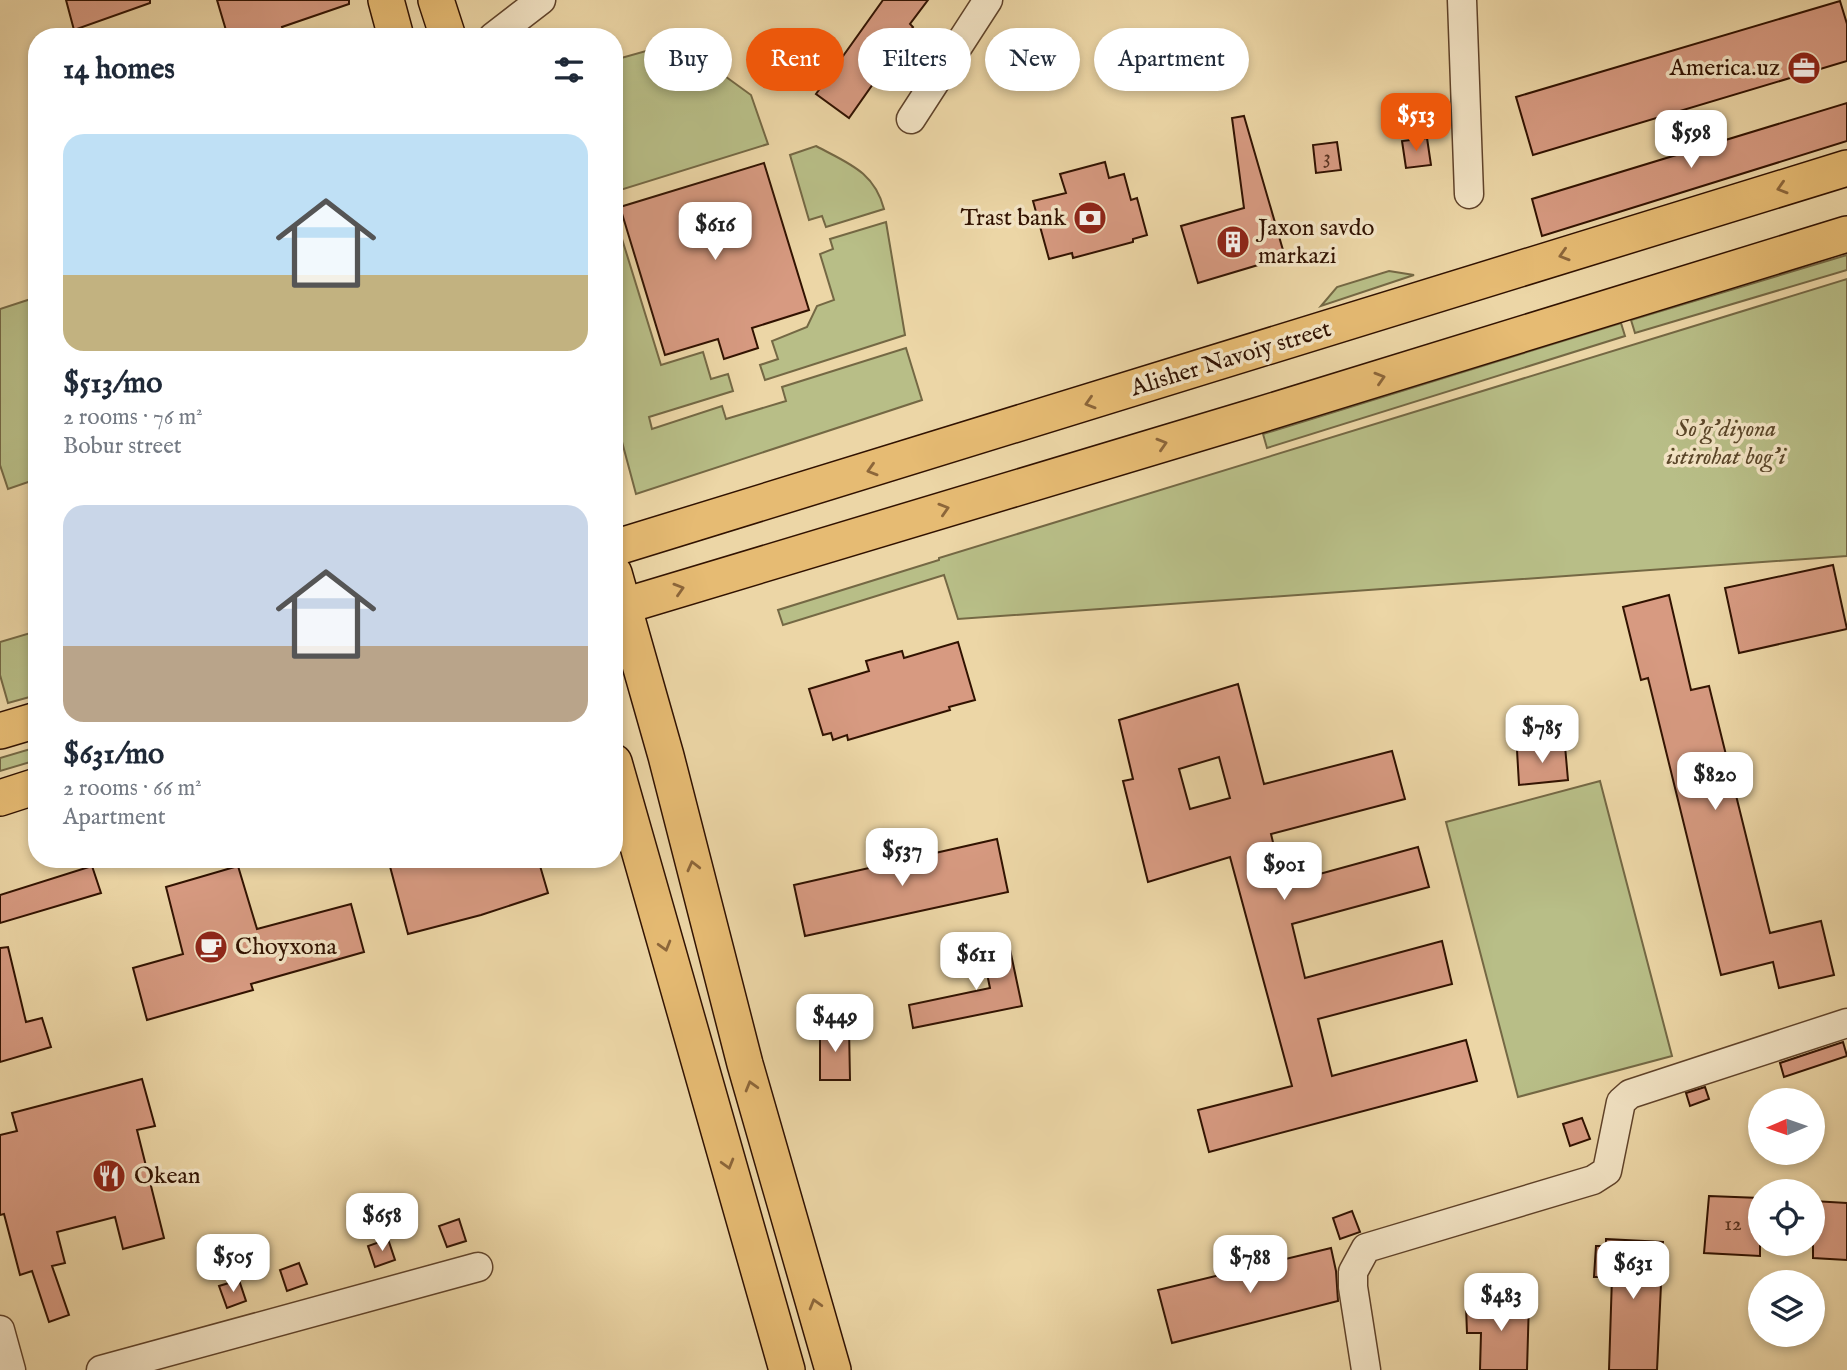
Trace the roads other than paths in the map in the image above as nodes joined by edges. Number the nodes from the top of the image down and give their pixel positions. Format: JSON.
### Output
{"nodes":[{"id":1,"x":386,"y":0,"type":"edge"},
{"id":2,"x":436,"y":0,"type":"edge"},
{"id":3,"x":541,"y":0,"type":"edge"},
{"id":4,"x":988,"y":0,"type":"edge"},
{"id":5,"x":1462,"y":0,"type":"edge"},
{"id":6,"x":394,"y":28,"type":"edge"},
{"id":7,"x":445,"y":28,"type":"edge"},
{"id":8,"x":505,"y":28,"type":"edge"},
{"id":9,"x":911,"y":120,"type":"dead end"},
{"id":10,"x":1847,"y":168,"type":"edge"},
{"id":11,"x":1469,"y":194,"type":"dead end"},
{"id":12,"x":1847,"y":234,"type":"edge"},
{"id":13,"x":623,"y":545,"type":"edge"},
{"id":14,"x":623,"y":607,"type":"edge"},
{"id":15,"x":623,"y":622,"type":"edge"},
{"id":16,"x":28,"y":723,"type":"edge"},
{"id":17,"x":0,"y":731,"type":"edge"},
{"id":18,"x":28,"y":789,"type":"edge"},
{"id":19,"x":623,"y":794,"type":"edge"},
{"id":20,"x":0,"y":798,"type":"edge"},
{"id":21,"x":1847,"y":1023,"type":"edge"},
{"id":22,"x":478,"y":1268,"type":"dead end"},
{"id":23,"x":0,"y":1330,"type":"edge"},
{"id":24,"x":11,"y":1370,"type":"edge"},
{"id":25,"x":101,"y":1370,"type":"edge"},
{"id":26,"x":787,"y":1370,"type":"edge"},
{"id":27,"x":833,"y":1370,"type":"edge"},
{"id":28,"x":1366,"y":1370,"type":"edge"}],
"edges":[{"from":1,"to":6,"type":"main road"},
{"from":2,"to":7,"type":"main road"},
{"from":3,"to":8,"type":"street"},
{"from":4,"to":9,"type":"street"},
{"from":5,"to":11,"type":"street"},
{"from":10,"to":13,"type":"main road","name":"Alisher Navoiy street","one_way":true},
{"from":14,"to":12,"type":"main road","one_way":true},
{"from":27,"to":15,"type":"main road","one_way":true},
{"from":16,"to":17,"type":"main road"},
{"from":18,"to":20,"type":"main road"},
{"from":19,"to":26,"type":"main road","one_way":true},
{"from":21,"to":28,"type":"street"},
{"from":22,"to":25,"type":"street"},
{"from":23,"to":24,"type":"street"}]}
